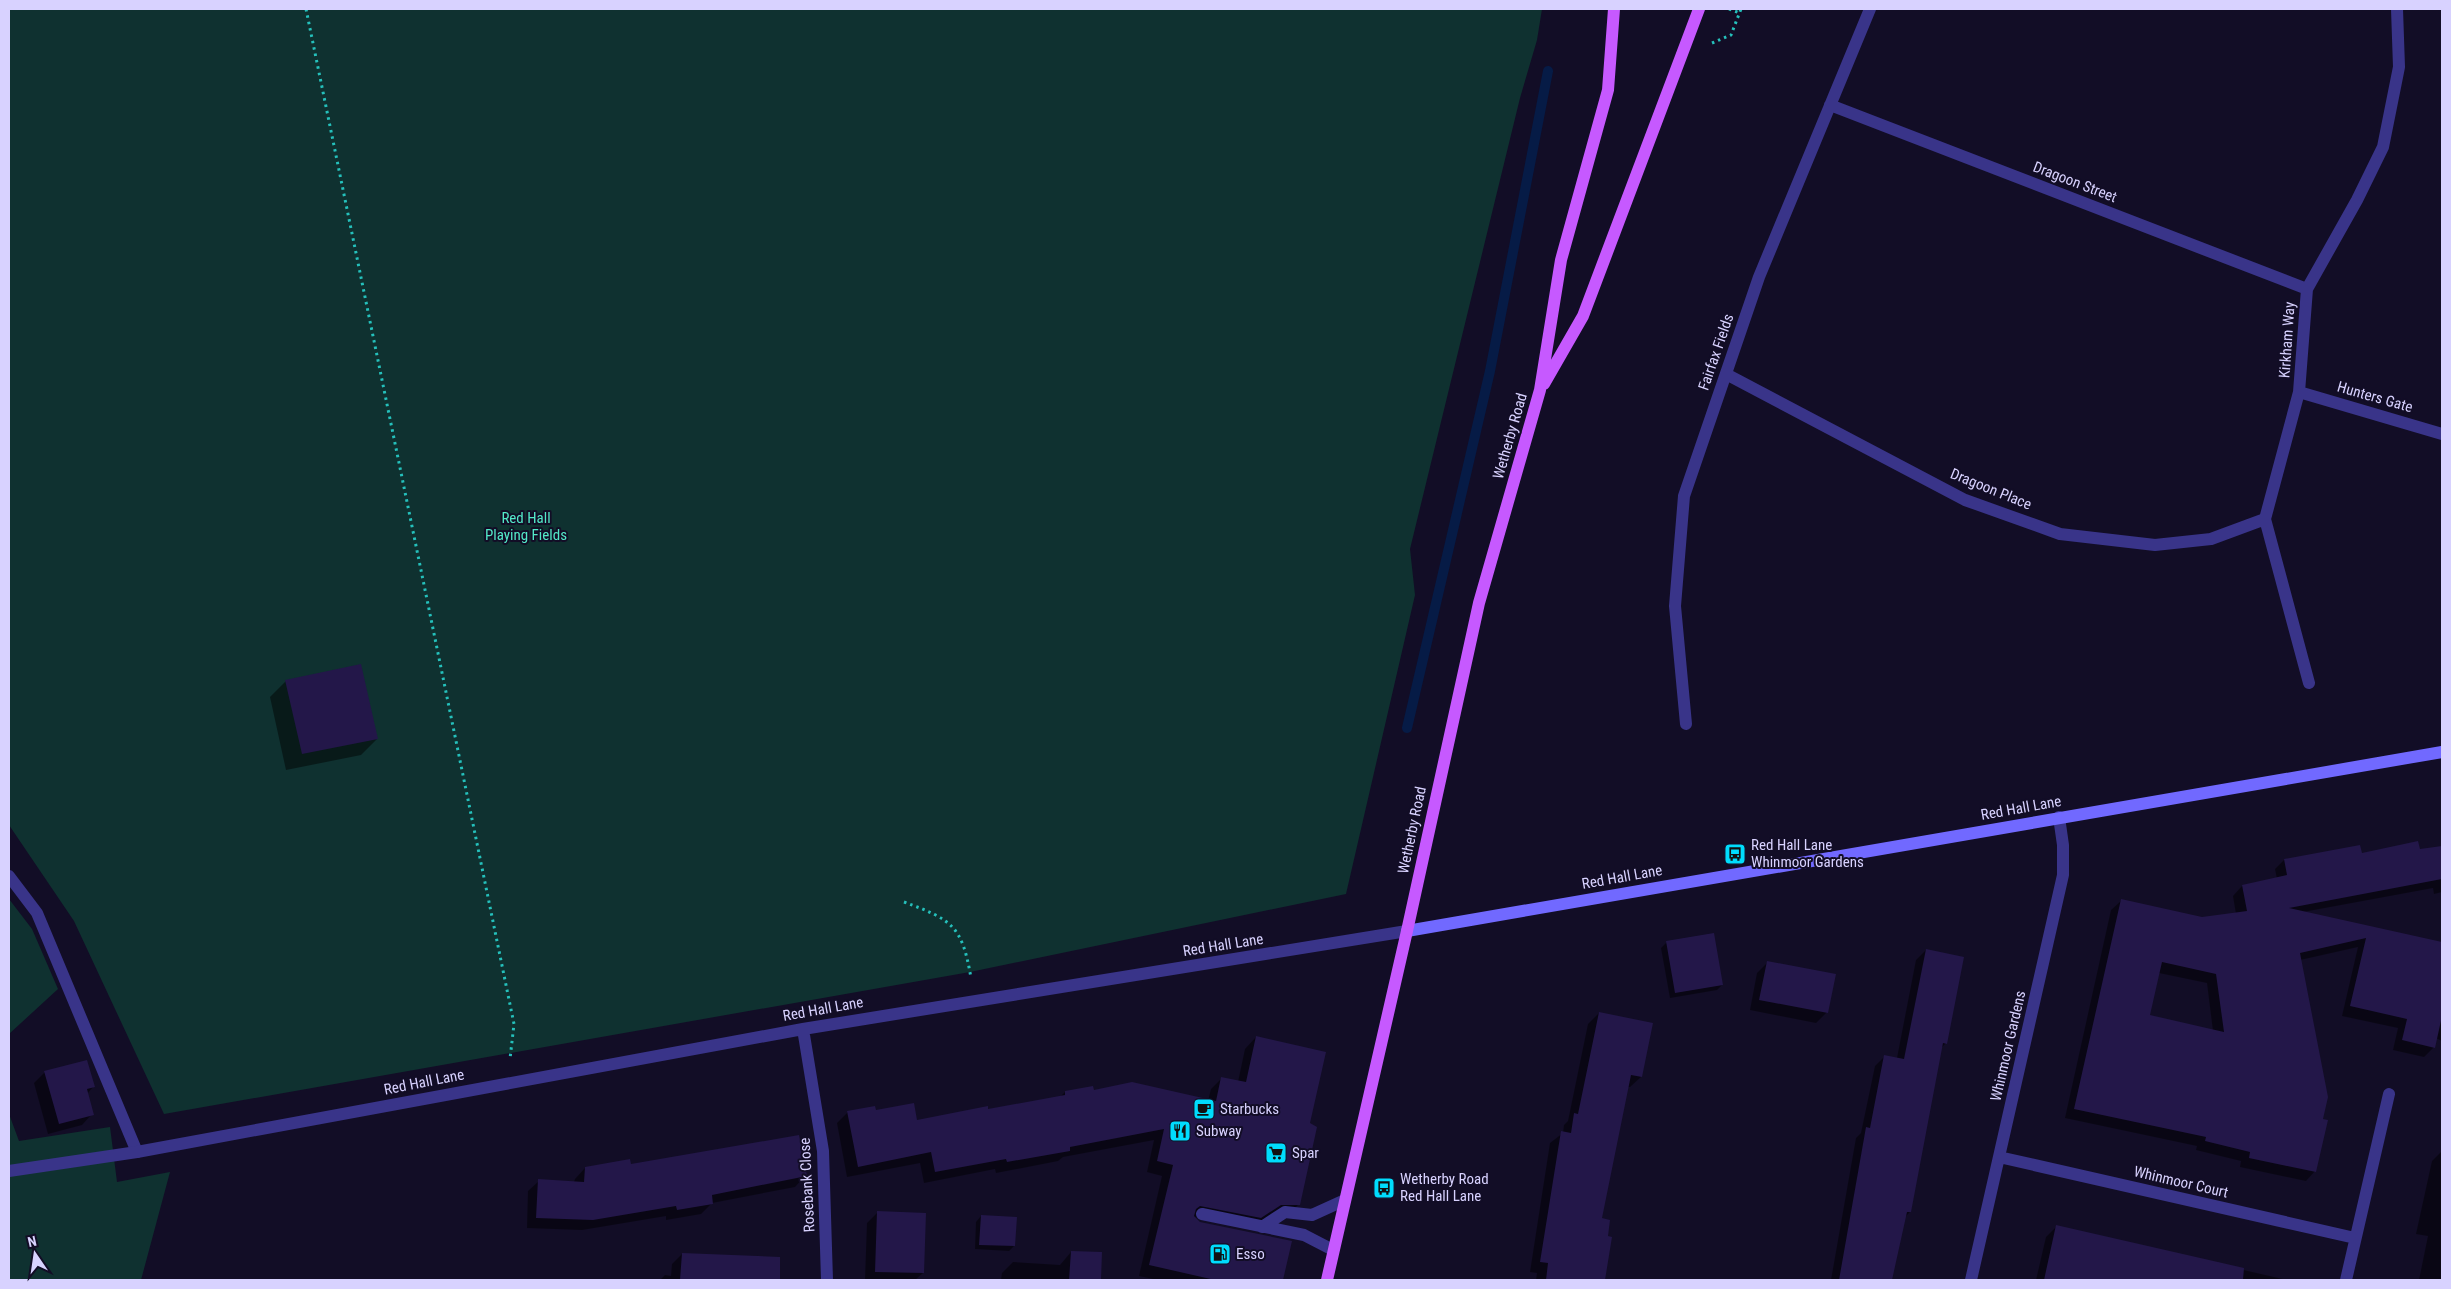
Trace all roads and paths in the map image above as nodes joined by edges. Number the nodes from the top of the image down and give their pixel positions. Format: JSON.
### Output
{"nodes":[{"id":1,"x":306,"y":9,"type":"edge"},
{"id":2,"x":1614,"y":9,"type":"edge"},
{"id":3,"x":1698,"y":9,"type":"edge"},
{"id":4,"x":1728,"y":9,"type":"edge"},
{"id":5,"x":1870,"y":9,"type":"edge"},
{"id":6,"x":2397,"y":9,"type":"edge"},
{"id":7,"x":1741,"y":11,"type":"edge"},
{"id":8,"x":1731,"y":35,"type":"dead end"},
{"id":9,"x":1830,"y":105,"type":"junction"},
{"id":10,"x":2307,"y":289,"type":"junction"},
{"id":11,"x":1726,"y":374,"type":"junction"},
{"id":12,"x":1540,"y":390,"type":"junction"},
{"id":13,"x":2299,"y":392,"type":"junction"},
{"id":14,"x":2442,"y":434,"type":"edge"},
{"id":15,"x":2265,"y":519,"type":"junction"},
{"id":16,"x":2309,"y":683,"type":"dead end"},
{"id":17,"x":1686,"y":724,"type":"dead end"},
{"id":18,"x":2442,"y":752,"type":"edge"},
{"id":19,"x":2059,"y":817,"type":"junction"},
{"id":20,"x":9,"y":876,"type":"edge"},
{"id":21,"x":904,"y":902,"type":"dead end"},
{"id":22,"x":1407,"y":931,"type":"junction"},
{"id":23,"x":975,"y":1001,"type":"junction"},
{"id":24,"x":803,"y":1029,"type":"junction"},
{"id":25,"x":507,"y":1083,"type":"junction"},
{"id":26,"x":2389,"y":1094,"type":"dead end"},
{"id":27,"x":137,"y":1152,"type":"junction"},
{"id":28,"x":1999,"y":1157,"type":"junction"},
{"id":29,"x":9,"y":1170,"type":"edge"},
{"id":30,"x":1345,"y":1200,"type":"junction"},
{"id":31,"x":1202,"y":1214,"type":"dead end"},
{"id":32,"x":1262,"y":1226,"type":"junction"},
{"id":33,"x":2355,"y":1238,"type":"junction"},
{"id":34,"x":1334,"y":1250,"type":"junction"},
{"id":35,"x":827,"y":1280,"type":"edge"},
{"id":36,"x":1327,"y":1280,"type":"edge"},
{"id":37,"x":1971,"y":1280,"type":"edge"},
{"id":38,"x":2346,"y":1280,"type":"edge"}],
"edges":[{"from":1,"to":25,"type":"path"},
{"from":2,"to":12,"type":"main road","name":"Wetherby Road"},
{"from":3,"to":12,"type":"main road","name":"Wetherby Road"},
{"from":4,"to":7,"type":"path"},
{"from":5,"to":9,"type":"street","name":"Fairfax Fields"},
{"from":6,"to":10,"type":"street","name":"Kirkham Way"},
{"from":7,"to":8,"type":"path"},
{"from":9,"to":10,"type":"street","name":"Dragoon Street"},
{"from":9,"to":11,"type":"street","name":"Fairfax Fields"},
{"from":10,"to":13,"type":"street","name":"Kirkham Way"},
{"from":11,"to":15,"type":"street","name":"Dragoon Place"},
{"from":11,"to":17,"type":"street","name":"Fairfax Fields"},
{"from":12,"to":22,"type":"main road","name":"Wetherby Road"},
{"from":13,"to":14,"type":"street","name":"Hunters Gate"},
{"from":13,"to":15,"type":"street","name":"Kirkham Way"},
{"from":15,"to":16,"type":"street"},
{"from":18,"to":19,"type":"street","name":"Red Hall Lane"},
{"from":19,"to":22,"type":"street","name":"Red Hall Lane"},
{"from":19,"to":28,"type":"street","name":"Whinmoor Gardens"},
{"from":20,"to":27,"type":"street"},
{"from":21,"to":23,"type":"path"},
{"from":22,"to":23,"type":"street","name":"Red Hall Lane"},
{"from":22,"to":30,"type":"main road","name":"Wetherby Road"},
{"from":23,"to":24,"type":"street","name":"Red Hall Lane"},
{"from":24,"to":25,"type":"street","name":"Red Hall Lane"},
{"from":24,"to":35,"type":"street","name":"Rosebank Close"},
{"from":25,"to":27,"type":"street","name":"Red Hall Lane"},
{"from":26,"to":33,"type":"street"},
{"from":27,"to":29,"type":"street","name":"Red Hall Lane"},
{"from":28,"to":33,"type":"street","name":"Whinmoor Court"},
{"from":28,"to":37,"type":"street","name":"Whinmoor Gardens"},
{"from":30,"to":32,"type":"street"},
{"from":30,"to":34,"type":"main road","name":"Wetherby Road"},
{"from":31,"to":32,"type":"street"},
{"from":32,"to":34,"type":"street"},
{"from":33,"to":38,"type":"street"},
{"from":34,"to":36,"type":"main road","name":"Wetherby Road"}]}
